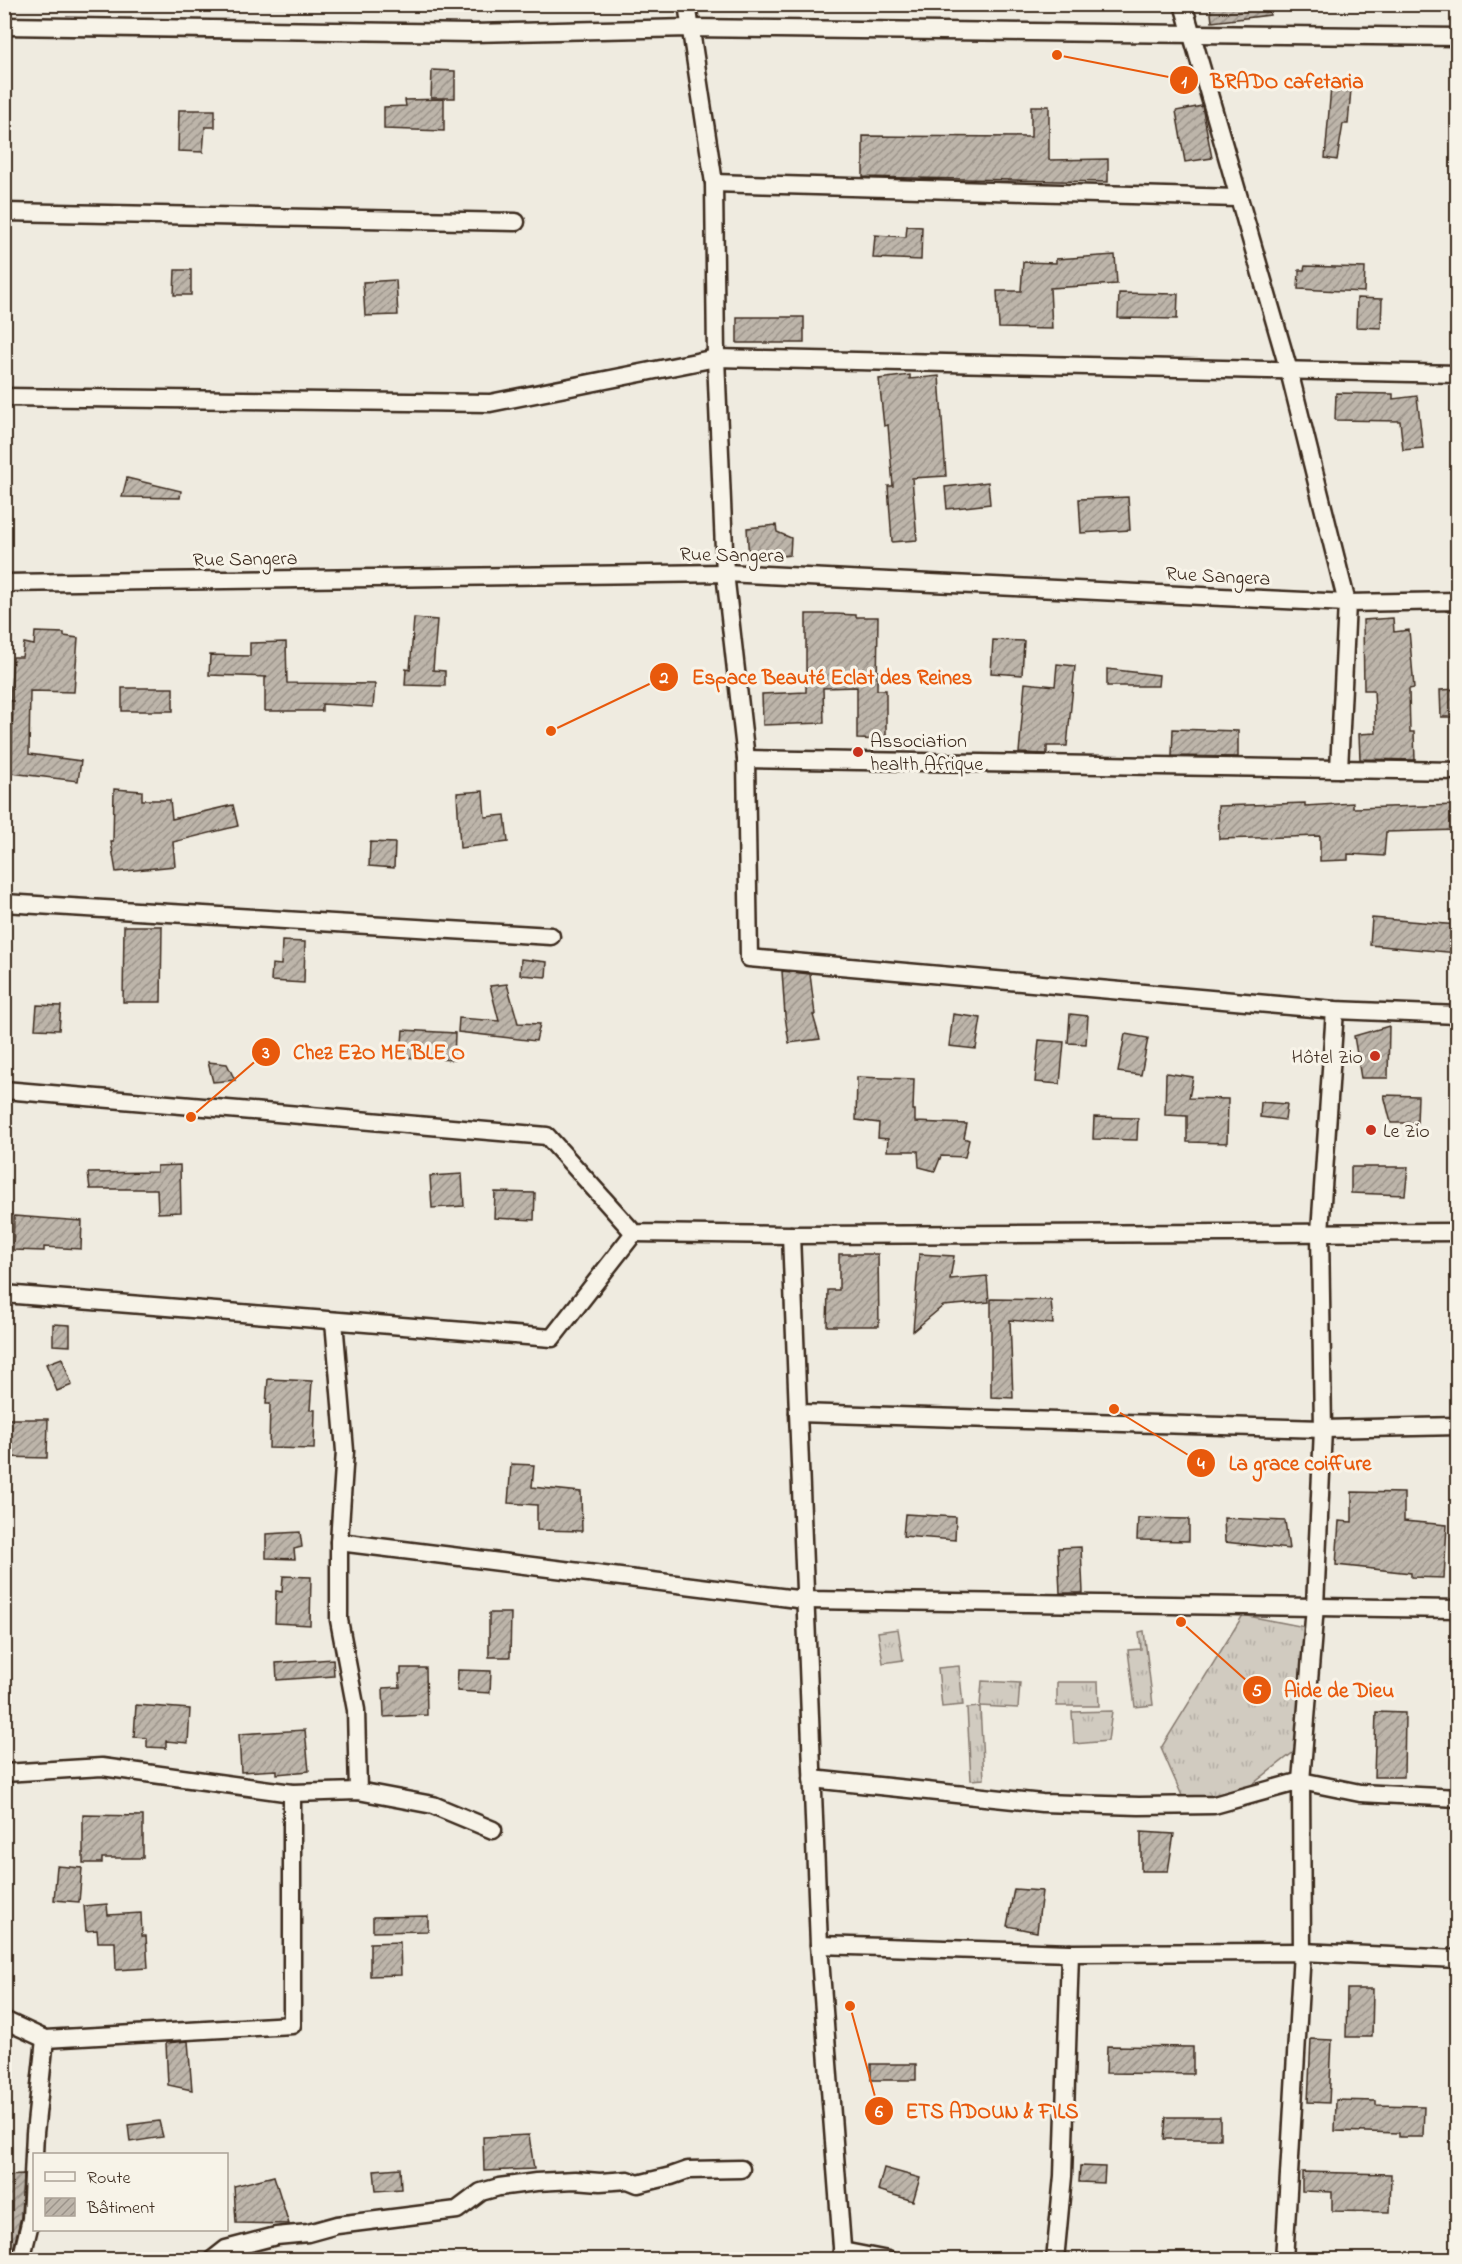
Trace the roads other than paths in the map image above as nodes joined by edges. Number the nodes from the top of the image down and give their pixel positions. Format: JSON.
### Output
{"nodes":[{"id":1,"x":687,"y":4,"type":"edge"},
{"id":2,"x":1183,"y":4,"type":"edge"},
{"id":3,"x":4,"y":26,"type":"edge"},
{"id":4,"x":690,"y":28,"type":"junction"},
{"id":5,"x":1190,"y":34,"type":"junction"},
{"id":6,"x":1458,"y":37,"type":"edge"},
{"id":7,"x":714,"y":183,"type":"junction"},
{"id":8,"x":1238,"y":198,"type":"junction"},
{"id":9,"x":4,"y":212,"type":"edge"},
{"id":10,"x":516,"y":222,"type":"dead end"},
{"id":11,"x":716,"y":358,"type":"junction"},
{"id":12,"x":1289,"y":371,"type":"junction"},
{"id":13,"x":1458,"y":374,"type":"edge"},
{"id":14,"x":4,"y":397,"type":"edge"},
{"id":15,"x":725,"y":573,"type":"junction"},
{"id":16,"x":4,"y":583,"type":"edge"},
{"id":17,"x":1458,"y":601,"type":"edge"},
{"id":18,"x":1347,"y":603,"type":"junction"},
{"id":19,"x":746,"y":759,"type":"junction"},
{"id":20,"x":1339,"y":769,"type":"junction"},
{"id":21,"x":1458,"y":771,"type":"edge"},
{"id":22,"x":4,"y":903,"type":"edge"},
{"id":23,"x":552,"y":936,"type":"dead end"},
{"id":24,"x":1335,"y":1010,"type":"junction"},
{"id":25,"x":1458,"y":1015,"type":"edge"},
{"id":26,"x":4,"y":1090,"type":"edge"},
{"id":27,"x":1320,"y":1232,"type":"junction"},
{"id":28,"x":1458,"y":1232,"type":"edge"},
{"id":29,"x":634,"y":1233,"type":"junction"},
{"id":30,"x":791,"y":1235,"type":"junction"},
{"id":31,"x":4,"y":1294,"type":"edge"},
{"id":32,"x":334,"y":1321,"type":"junction"},
{"id":33,"x":798,"y":1413,"type":"junction"},
{"id":34,"x":1458,"y":1426,"type":"edge"},
{"id":35,"x":1323,"y":1429,"type":"junction"},
{"id":36,"x":339,"y":1542,"type":"junction"},
{"id":37,"x":805,"y":1600,"type":"junction"},
{"id":38,"x":1315,"y":1606,"type":"junction"},
{"id":39,"x":1458,"y":1609,"type":"edge"},
{"id":40,"x":4,"y":1773,"type":"edge"},
{"id":41,"x":812,"y":1779,"type":"junction"},
{"id":42,"x":1301,"y":1781,"type":"junction"},
{"id":43,"x":358,"y":1791,"type":"junction"},
{"id":44,"x":292,"y":1793,"type":"junction"},
{"id":45,"x":1458,"y":1798,"type":"edge"},
{"id":46,"x":493,"y":1830,"type":"dead end"},
{"id":47,"x":819,"y":1945,"type":"junction"},
{"id":48,"x":1302,"y":1952,"type":"junction"},
{"id":49,"x":1070,"y":1953,"type":"junction"},
{"id":50,"x":1458,"y":1959,"type":"edge"},
{"id":51,"x":4,"y":2020,"type":"edge"},
{"id":52,"x":45,"y":2039,"type":"junction"},
{"id":53,"x":34,"y":2153,"type":"edge"},
{"id":54,"x":741,"y":2169,"type":"dead end"},
{"id":55,"x":33,"y":2176,"type":"edge"},
{"id":56,"x":843,"y":2255,"type":"edge"},
{"id":57,"x":21,"y":2259,"type":"edge"},
{"id":58,"x":212,"y":2259,"type":"edge"},
{"id":59,"x":888,"y":2259,"type":"edge"},
{"id":60,"x":1055,"y":2259,"type":"edge"},
{"id":61,"x":1284,"y":2259,"type":"edge"}],
"edges":[{"from":1,"to":4,"type":"street"},
{"from":2,"to":5,"type":"street"},
{"from":3,"to":4,"type":"street"},
{"from":4,"to":5,"type":"street"},
{"from":4,"to":7,"type":"street"},
{"from":5,"to":6,"type":"street"},
{"from":5,"to":8,"type":"street"},
{"from":7,"to":8,"type":"street"},
{"from":7,"to":11,"type":"street"},
{"from":8,"to":12,"type":"street"},
{"from":9,"to":10,"type":"street"},
{"from":11,"to":12,"type":"street"},
{"from":11,"to":14,"type":"street"},
{"from":11,"to":15,"type":"street"},
{"from":12,"to":13,"type":"street"},
{"from":12,"to":18,"type":"street"},
{"from":15,"to":16,"type":"street","name":"Rue Sangera"},
{"from":15,"to":18,"type":"street","name":"Rue Sangera"},
{"from":15,"to":19,"type":"street"},
{"from":17,"to":18,"type":"street","name":"Rue Sangera"},
{"from":18,"to":20,"type":"street"},
{"from":19,"to":20,"type":"street"},
{"from":19,"to":24,"type":"street"},
{"from":20,"to":21,"type":"street"},
{"from":22,"to":23,"type":"street"},
{"from":24,"to":25,"type":"street"},
{"from":24,"to":27,"type":"street"},
{"from":26,"to":29,"type":"street"},
{"from":27,"to":28,"type":"street"},
{"from":27,"to":30,"type":"street"},
{"from":27,"to":35,"type":"street"},
{"from":29,"to":30,"type":"street"},
{"from":29,"to":32,"type":"street"},
{"from":30,"to":33,"type":"street"},
{"from":31,"to":32,"type":"street"},
{"from":32,"to":36,"type":"street"},
{"from":33,"to":35,"type":"street"},
{"from":33,"to":37,"type":"street"},
{"from":34,"to":35,"type":"street"},
{"from":35,"to":38,"type":"street"},
{"from":36,"to":37,"type":"street"},
{"from":36,"to":43,"type":"street"},
{"from":37,"to":38,"type":"street"},
{"from":37,"to":41,"type":"street"},
{"from":38,"to":39,"type":"street"},
{"from":38,"to":42,"type":"street"},
{"from":40,"to":44,"type":"street"},
{"from":41,"to":42,"type":"street"},
{"from":41,"to":47,"type":"street"},
{"from":42,"to":45,"type":"street"},
{"from":42,"to":48,"type":"street"},
{"from":43,"to":44,"type":"street"},
{"from":43,"to":46,"type":"street"},
{"from":44,"to":52,"type":"street"},
{"from":47,"to":49,"type":"street"},
{"from":47,"to":56,"type":"street"},
{"from":48,"to":49,"type":"street"},
{"from":48,"to":50,"type":"street"},
{"from":48,"to":61,"type":"street"},
{"from":49,"to":60,"type":"street"},
{"from":51,"to":52,"type":"street"},
{"from":52,"to":53,"type":"street"},
{"from":54,"to":58,"type":"street"},
{"from":55,"to":57,"type":"street"},
{"from":56,"to":59,"type":"street"}]}
